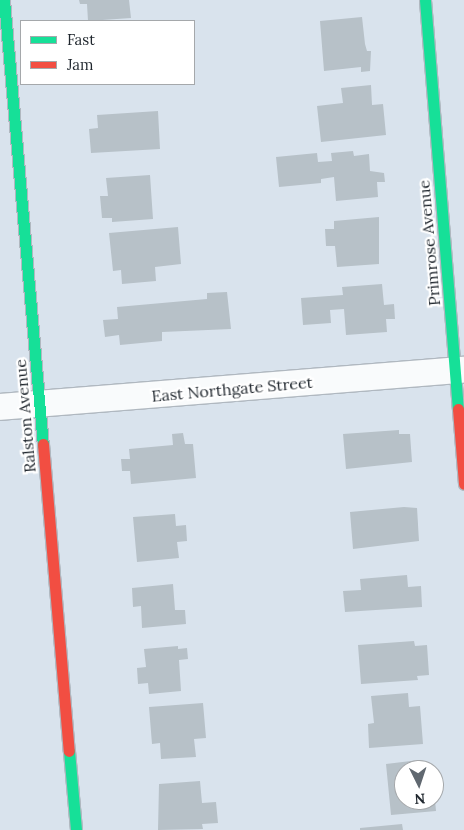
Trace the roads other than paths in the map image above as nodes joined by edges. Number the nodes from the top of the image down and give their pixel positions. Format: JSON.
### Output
{"nodes":[{"id":1,"x":4,"y":0,"type":"edge"},
{"id":2,"x":425,"y":0,"type":"edge"},
{"id":3,"x":460,"y":371,"type":"edge"},
{"id":4,"x":41,"y":405,"type":"junction"},
{"id":5,"x":0,"y":407,"type":"edge"},
{"id":6,"x":464,"y":484,"type":"edge"},
{"id":7,"x":76,"y":830,"type":"edge"}],
"edges":[{"from":1,"to":4,"type":"street","name":"Ralston Avenue"},
{"from":2,"to":3,"type":"street","name":"Primrose Avenue"},
{"from":3,"to":4,"type":"street","name":"East Northgate Street"},
{"from":3,"to":6,"type":"street","name":"Primrose Avenue"},
{"from":4,"to":5,"type":"street","name":"East Northgate Street"},
{"from":4,"to":7,"type":"street","name":"Ralston Avenue"}]}
